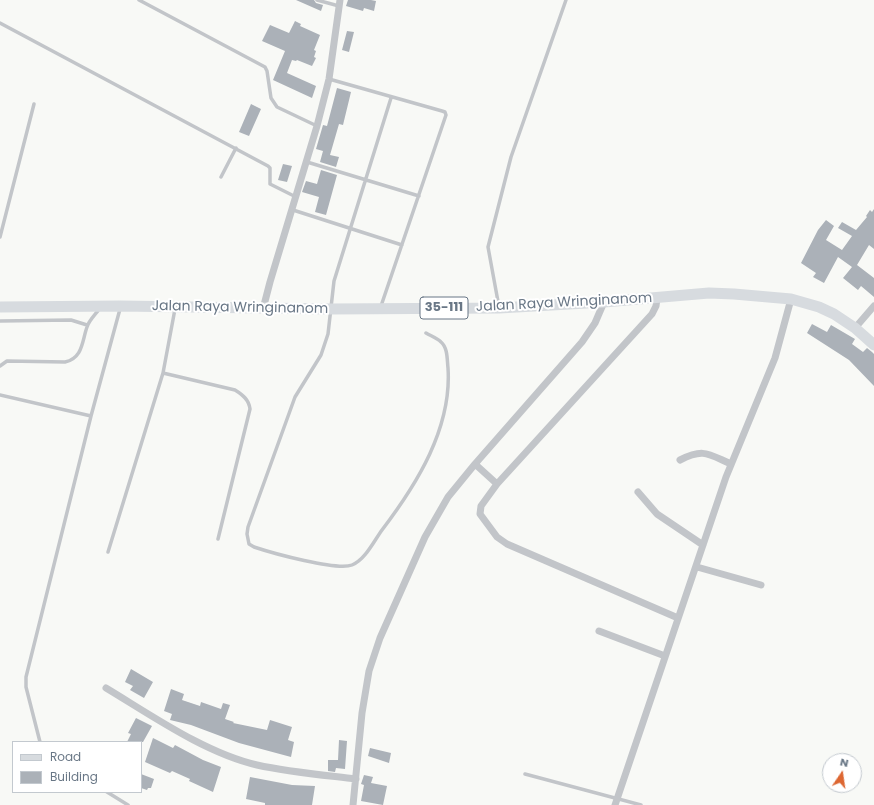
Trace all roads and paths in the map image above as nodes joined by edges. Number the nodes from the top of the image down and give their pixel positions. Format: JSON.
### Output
{"nodes":[{"id":1,"x":139,"y":0,"type":"edge"},
{"id":2,"x":317,"y":0,"type":"edge"},
{"id":3,"x":566,"y":0,"type":"edge"},
{"id":4,"x":339,"y":3,"type":"edge"},
{"id":5,"x":0,"y":23,"type":"edge"},
{"id":6,"x":329,"y":79,"type":"junction"},
{"id":7,"x":391,"y":98,"type":"junction"},
{"id":8,"x":34,"y":104,"type":"dead end"},
{"id":9,"x":317,"y":126,"type":"junction"},
{"id":10,"x":236,"y":148,"type":"junction"},
{"id":11,"x":307,"y":162,"type":"junction"},
{"id":12,"x":221,"y":177,"type":"dead end"},
{"id":13,"x":365,"y":180,"type":"junction"},
{"id":14,"x":419,"y":196,"type":"junction"},
{"id":15,"x":297,"y":198,"type":"junction"},
{"id":16,"x":293,"y":210,"type":"junction"},
{"id":17,"x":350,"y":228,"type":"junction"},
{"id":18,"x":0,"y":237,"type":"edge"},
{"id":19,"x":402,"y":245,"type":"junction"},
{"id":20,"x":657,"y":298,"type":"junction"},
{"id":21,"x":791,"y":299,"type":"junction"},
{"id":22,"x":604,"y":302,"type":"junction"},
{"id":23,"x":102,"y":306,"type":"junction"},
{"id":24,"x":120,"y":306,"type":"junction"},
{"id":25,"x":874,"y":306,"type":"edge"},
{"id":26,"x":0,"y":307,"type":"edge"},
{"id":27,"x":176,"y":307,"type":"junction"},
{"id":28,"x":499,"y":308,"type":"junction"},
{"id":29,"x":264,"y":309,"type":"junction"},
{"id":30,"x":330,"y":309,"type":"junction"},
{"id":31,"x":380,"y":309,"type":"junction"},
{"id":32,"x":0,"y":321,"type":"edge"},
{"id":33,"x":87,"y":325,"type":"junction"},
{"id":34,"x":855,"y":328,"type":"junction"},
{"id":35,"x":426,"y":333,"type":"dead end"},
{"id":36,"x":874,"y":344,"type":"edge"},
{"id":37,"x":0,"y":366,"type":"edge"},
{"id":38,"x":163,"y":373,"type":"junction"},
{"id":39,"x":0,"y":395,"type":"edge"},
{"id":40,"x":90,"y":416,"type":"junction"},
{"id":41,"x":680,"y":460,"type":"dead end"},
{"id":42,"x":475,"y":464,"type":"junction"},
{"id":43,"x":731,"y":464,"type":"junction"},
{"id":44,"x":497,"y":484,"type":"junction"},
{"id":45,"x":638,"y":492,"type":"dead end"},
{"id":46,"x":218,"y":539,"type":"dead end"},
{"id":47,"x":703,"y":545,"type":"junction"},
{"id":48,"x":108,"y":552,"type":"dead end"},
{"id":49,"x":697,"y":567,"type":"junction"},
{"id":50,"x":761,"y":585,"type":"dead end"},
{"id":51,"x":678,"y":618,"type":"junction"},
{"id":52,"x":599,"y":631,"type":"dead end"},
{"id":53,"x":665,"y":656,"type":"junction"},
{"id":54,"x":106,"y":688,"type":"dead end"},
{"id":55,"x":40,"y":741,"type":"edge"},
{"id":56,"x":525,"y":774,"type":"dead end"},
{"id":57,"x":356,"y":779,"type":"junction"},
{"id":58,"x":108,"y":793,"type":"edge"},
{"id":59,"x":618,"y":797,"type":"junction"},
{"id":60,"x":128,"y":805,"type":"edge"},
{"id":61,"x":353,"y":805,"type":"edge"},
{"id":62,"x":615,"y":805,"type":"edge"},
{"id":63,"x":640,"y":805,"type":"edge"}],
"edges":[{"from":1,"to":9,"type":"lane"},
{"from":2,"to":4,"type":"lane"},
{"from":3,"to":28,"type":"lane"},
{"from":4,"to":6,"type":"street"},
{"from":5,"to":10,"type":"lane"},
{"from":6,"to":7,"type":"lane"},
{"from":6,"to":9,"type":"street"},
{"from":7,"to":13,"type":"lane"},
{"from":7,"to":14,"type":"lane"},
{"from":8,"to":18,"type":"lane"},
{"from":9,"to":11,"type":"street"},
{"from":10,"to":12,"type":"lane"},
{"from":10,"to":15,"type":"lane"},
{"from":11,"to":13,"type":"lane"},
{"from":11,"to":15,"type":"street"},
{"from":13,"to":14,"type":"lane"},
{"from":13,"to":17,"type":"lane"},
{"from":14,"to":19,"type":"lane"},
{"from":15,"to":16,"type":"street"},
{"from":16,"to":17,"type":"lane"},
{"from":16,"to":29,"type":"street"},
{"from":17,"to":19,"type":"lane"},
{"from":17,"to":30,"type":"lane"},
{"from":19,"to":31,"type":"lane"},
{"from":20,"to":21,"type":"main road","name":"Jalan Raya Wringinanom","number":"35-111"},
{"from":20,"to":22,"type":"main road","name":"Jalan Raya Wringinanom","number":"35-111"},
{"from":20,"to":44,"type":"street"},
{"from":21,"to":34,"type":"main road","name":"Jalan Raya Wringinanom","number":"35-111"},
{"from":21,"to":43,"type":"street"},
{"from":22,"to":28,"type":"main road","name":"Jalan Raya Wringinanom","number":"35-111"},
{"from":22,"to":42,"type":"street"},
{"from":23,"to":24,"type":"main road","name":"Jalan Raya Wringinanom","number":"35-111"},
{"from":23,"to":26,"type":"main road","name":"Jalan Raya Wringinanom","number":"35-111"},
{"from":23,"to":33,"type":"lane"},
{"from":24,"to":27,"type":"main road","name":"Jalan Raya Wringinanom","number":"35-111"},
{"from":24,"to":40,"type":"lane"},
{"from":25,"to":34,"type":"street"},
{"from":27,"to":29,"type":"main road","name":"Jalan Raya Wringinanom","number":"35-111"},
{"from":27,"to":38,"type":"lane"},
{"from":28,"to":31,"type":"main road","name":"Jalan Raya Wringinanom","number":"35-111"},
{"from":29,"to":30,"type":"main road","name":"Jalan Raya Wringinanom","number":"35-111"},
{"from":30,"to":31,"type":"main road","name":"Jalan Raya Wringinanom","number":"35-111"},
{"from":30,"to":35,"type":"lane"},
{"from":32,"to":33,"type":"lane"},
{"from":33,"to":37,"type":"lane"},
{"from":34,"to":36,"type":"main road","name":"Jalan Raya Wringinanom","number":"35-111"},
{"from":38,"to":46,"type":"lane"},
{"from":38,"to":48,"type":"lane"},
{"from":39,"to":40,"type":"lane"},
{"from":40,"to":55,"type":"lane"},
{"from":41,"to":43,"type":"street"},
{"from":42,"to":44,"type":"street"},
{"from":42,"to":57,"type":"street"},
{"from":43,"to":47,"type":"street"},
{"from":44,"to":51,"type":"street"},
{"from":45,"to":47,"type":"street"},
{"from":47,"to":49,"type":"street"},
{"from":49,"to":50,"type":"street"},
{"from":49,"to":51,"type":"street"},
{"from":51,"to":53,"type":"street"},
{"from":52,"to":53,"type":"street"},
{"from":53,"to":59,"type":"street"},
{"from":54,"to":57,"type":"street"},
{"from":56,"to":59,"type":"lane"},
{"from":57,"to":61,"type":"street"},
{"from":58,"to":60,"type":"lane"},
{"from":59,"to":62,"type":"street"},
{"from":59,"to":63,"type":"lane"}]}
